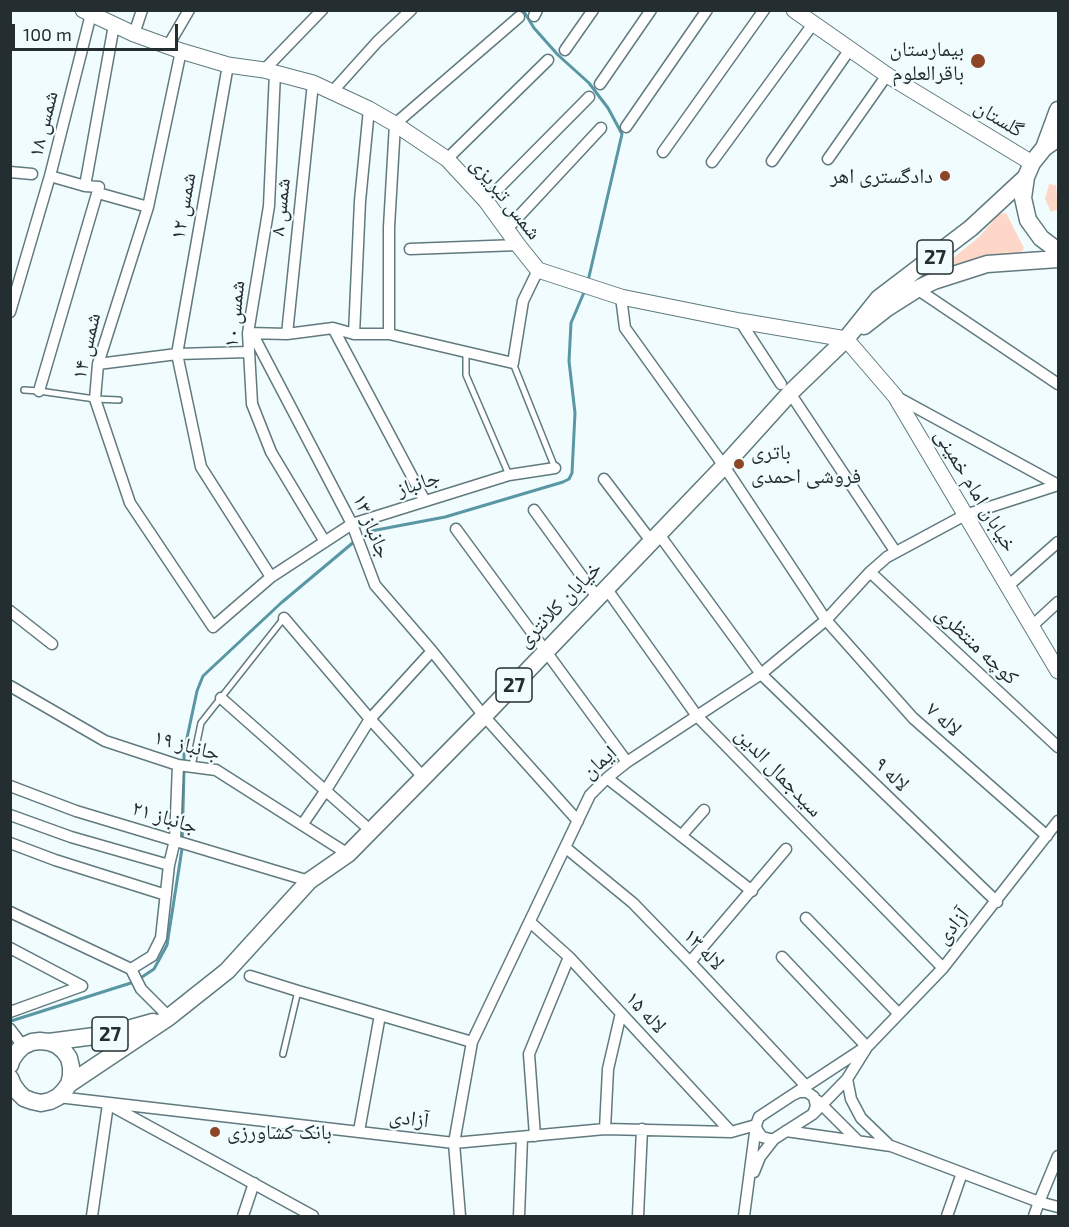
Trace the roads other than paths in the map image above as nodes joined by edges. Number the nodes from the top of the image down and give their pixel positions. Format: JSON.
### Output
{"nodes":[{"id":1,"x":142,"y":10,"type":"edge"},
{"id":2,"x":189,"y":10,"type":"edge"},
{"id":3,"x":322,"y":10,"type":"edge"},
{"id":4,"x":411,"y":10,"type":"edge"},
{"id":5,"x":593,"y":10,"type":"edge"},
{"id":6,"x":651,"y":10,"type":"edge"},
{"id":7,"x":707,"y":10,"type":"edge"},
{"id":8,"x":764,"y":10,"type":"edge"},
{"id":9,"x":794,"y":10,"type":"edge"},
{"id":10,"x":100,"y":16,"type":"edge"},
{"id":11,"x":519,"y":17,"type":"dead end"},
{"id":12,"x":813,"y":24,"type":"junction"},
{"id":13,"x":134,"y":34,"type":"junction"},
{"id":14,"x":174,"y":48,"type":"junction"},
{"id":15,"x":850,"y":49,"type":"junction"},
{"id":16,"x":565,"y":50,"type":"dead end"},
{"id":17,"x":548,"y":60,"type":"dead end"},
{"id":18,"x":228,"y":64,"type":"junction"},
{"id":19,"x":270,"y":71,"type":"junction"},
{"id":20,"x":887,"y":75,"type":"junction"},
{"id":21,"x":313,"y":83,"type":"junction"},
{"id":22,"x":600,"y":84,"type":"dead end"},
{"id":23,"x":332,"y":92,"type":"junction"},
{"id":24,"x":588,"y":97,"type":"dead end"},
{"id":25,"x":369,"y":109,"type":"junction"},
{"id":26,"x":1059,"y":110,"type":"edge"},
{"id":27,"x":395,"y":124,"type":"junction"},
{"id":28,"x":626,"y":127,"type":"dead end"},
{"id":29,"x":601,"y":128,"type":"dead end"},
{"id":30,"x":1059,"y":138,"type":"edge"},
{"id":31,"x":1044,"y":148,"type":"junction"},
{"id":32,"x":663,"y":152,"type":"dead end"},
{"id":33,"x":447,"y":159,"type":"junction"},
{"id":34,"x":828,"y":159,"type":"dead end"},
{"id":35,"x":772,"y":161,"type":"dead end"},
{"id":36,"x":712,"y":162,"type":"dead end"},
{"id":37,"x":1029,"y":170,"type":"junction"},
{"id":38,"x":10,"y":172,"type":"edge"},
{"id":39,"x":32,"y":174,"type":"dead end"},
{"id":40,"x":50,"y":176,"type":"junction"},
{"id":41,"x":86,"y":186,"type":"junction"},
{"id":42,"x":98,"y":190,"type":"junction"},
{"id":43,"x":486,"y":201,"type":"junction"},
{"id":44,"x":148,"y":207,"type":"junction"},
{"id":45,"x":507,"y":229,"type":"junction"},
{"id":46,"x":518,"y":245,"type":"junction"},
{"id":47,"x":410,"y":249,"type":"dead end"},
{"id":48,"x":1059,"y":251,"type":"edge"},
{"id":49,"x":1059,"y":259,"type":"edge"},
{"id":50,"x":538,"y":270,"type":"junction"},
{"id":51,"x":917,"y":289,"type":"junction"},
{"id":52,"x":621,"y":297,"type":"junction"},
{"id":53,"x":10,"y":312,"type":"edge"},
{"id":54,"x":740,"y":321,"type":"junction"},
{"id":55,"x":333,"y":328,"type":"junction"},
{"id":56,"x":250,"y":333,"type":"junction"},
{"id":57,"x":287,"y":334,"type":"junction"},
{"id":58,"x":354,"y":334,"type":"junction"},
{"id":59,"x":389,"y":334,"type":"junction"},
{"id":60,"x":846,"y":339,"type":"junction"},
{"id":61,"x":248,"y":352,"type":"junction"},
{"id":62,"x":466,"y":353,"type":"junction"},
{"id":63,"x":177,"y":354,"type":"junction"},
{"id":64,"x":513,"y":363,"type":"junction"},
{"id":65,"x":98,"y":364,"type":"junction"},
{"id":66,"x":1059,"y":384,"type":"edge"},
{"id":67,"x":786,"y":389,"type":"junction"},
{"id":68,"x":24,"y":390,"type":"dead end"},
{"id":69,"x":39,"y":391,"type":"junction"},
{"id":70,"x":895,"y":396,"type":"junction"},
{"id":71,"x":95,"y":399,"type":"junction"},
{"id":72,"x":119,"y":400,"type":"dead end"},
{"id":73,"x":724,"y":466,"type":"junction"},
{"id":74,"x":555,"y":468,"type":"joint"},
{"id":75,"x":509,"y":475,"type":"junction"},
{"id":76,"x":604,"y":479,"type":"dead end"},
{"id":77,"x":1059,"y":485,"type":"edge"},
{"id":78,"x":425,"y":501,"type":"junction"},
{"id":79,"x":534,"y":510,"type":"dead end"},
{"id":80,"x":965,"y":514,"type":"junction"},
{"id":81,"x":352,"y":524,"type":"junction"},
{"id":82,"x":456,"y":529,"type":"dead end"},
{"id":83,"x":654,"y":537,"type":"junction"},
{"id":84,"x":325,"y":542,"type":"junction"},
{"id":85,"x":1059,"y":542,"type":"edge"},
{"id":86,"x":895,"y":551,"type":"junction"},
{"id":87,"x":870,"y":572,"type":"junction"},
{"id":88,"x":271,"y":577,"type":"junction"},
{"id":89,"x":1008,"y":586,"type":"junction"},
{"id":90,"x":602,"y":592,"type":"junction"},
{"id":91,"x":1059,"y":602,"type":"edge"},
{"id":92,"x":10,"y":611,"type":"edge"},
{"id":93,"x":284,"y":618,"type":"joint"},
{"id":94,"x":826,"y":620,"type":"junction"},
{"id":95,"x":1032,"y":626,"type":"junction"},
{"id":96,"x":213,"y":627,"type":"joint"},
{"id":97,"x":52,"y":644,"type":"dead end"},
{"id":98,"x":432,"y":651,"type":"junction"},
{"id":99,"x":546,"y":651,"type":"junction"},
{"id":100,"x":1059,"y":671,"type":"edge"},
{"id":101,"x":761,"y":674,"type":"junction"},
{"id":102,"x":10,"y":686,"type":"edge"},
{"id":103,"x":221,"y":698,"type":"junction"},
{"id":104,"x":484,"y":716,"type":"junction"},
{"id":105,"x":697,"y":716,"type":"junction"},
{"id":106,"x":370,"y":719,"type":"junction"},
{"id":107,"x":1059,"y":747,"type":"edge"},
{"id":108,"x":627,"y":762,"type":"junction"},
{"id":109,"x":178,"y":765,"type":"junction"},
{"id":110,"x":192,"y":766,"type":"junction"},
{"id":111,"x":424,"y":778,"type":"junction"},
{"id":112,"x":607,"y":778,"type":"junction"},
{"id":113,"x":10,"y":786,"type":"edge"},
{"id":114,"x":326,"y":790,"type":"junction"},
{"id":115,"x":704,"y":810,"type":"dead end"},
{"id":116,"x":10,"y":815,"type":"edge"},
{"id":117,"x":578,"y":821,"type":"junction"},
{"id":118,"x":1059,"y":821,"type":"edge"},
{"id":119,"x":302,"y":825,"type":"junction"},
{"id":120,"x":370,"y":830,"type":"junction"},
{"id":121,"x":681,"y":836,"type":"junction"},
{"id":122,"x":1047,"y":836,"type":"junction"},
{"id":123,"x":175,"y":840,"type":"junction"},
{"id":124,"x":10,"y":843,"type":"edge"},
{"id":125,"x":566,"y":848,"type":"junction"},
{"id":126,"x":786,"y":849,"type":"dead end"},
{"id":127,"x":348,"y":854,"type":"junction"},
{"id":128,"x":169,"y":865,"type":"junction"},
{"id":129,"x":309,"y":881,"type":"junction"},
{"id":130,"x":752,"y":891,"type":"junction"},
{"id":131,"x":166,"y":895,"type":"junction"},
{"id":132,"x":997,"y":902,"type":"junction"},
{"id":133,"x":10,"y":912,"type":"edge"},
{"id":134,"x":806,"y":918,"type":"dead end"},
{"id":135,"x":530,"y":922,"type":"junction"},
{"id":136,"x":10,"y":948,"type":"edge"},
{"id":137,"x":569,"y":957,"type":"junction"},
{"id":138,"x":782,"y":957,"type":"dead end"},
{"id":139,"x":690,"y":962,"type":"junction"},
{"id":140,"x":943,"y":968,"type":"junction"},
{"id":141,"x":130,"y":969,"type":"junction"},
{"id":142,"x":250,"y":976,"type":"dead end"},
{"id":143,"x":297,"y":991,"type":"junction"},
{"id":144,"x":10,"y":1011,"type":"edge"},
{"id":145,"x":621,"y":1013,"type":"junction"},
{"id":146,"x":898,"y":1013,"type":"junction"},
{"id":147,"x":380,"y":1015,"type":"junction"},
{"id":148,"x":169,"y":1017,"type":"junction"},
{"id":149,"x":10,"y":1029,"type":"edge"},
{"id":150,"x":49,"y":1042,"type":"junction"},
{"id":151,"x":472,"y":1042,"type":"junction"},
{"id":152,"x":24,"y":1046,"type":"junction"},
{"id":153,"x":867,"y":1047,"type":"junction"},
{"id":154,"x":283,"y":1054,"type":"dead end"},
{"id":155,"x":11,"y":1061,"type":"edge"},
{"id":156,"x":10,"y":1078,"type":"edge"},
{"id":157,"x":847,"y":1079,"type":"junction"},
{"id":158,"x":69,"y":1084,"type":"junction"},
{"id":159,"x":806,"y":1086,"type":"junction"},
{"id":160,"x":795,"y":1094,"type":"junction"},
{"id":161,"x":58,"y":1097,"type":"junction"},
{"id":162,"x":32,"y":1101,"type":"junction"},
{"id":163,"x":818,"y":1101,"type":"junction"},
{"id":164,"x":10,"y":1102,"type":"edge"},
{"id":165,"x":108,"y":1104,"type":"junction"},
{"id":166,"x":756,"y":1125,"type":"junction"},
{"id":167,"x":605,"y":1129,"type":"junction"},
{"id":168,"x":642,"y":1129,"type":"junction"},
{"id":169,"x":359,"y":1131,"type":"junction"},
{"id":170,"x":786,"y":1131,"type":"junction"},
{"id":171,"x":731,"y":1132,"type":"junction"},
{"id":172,"x":535,"y":1136,"type":"junction"},
{"id":173,"x":522,"y":1137,"type":"junction"},
{"id":174,"x":774,"y":1139,"type":"junction"},
{"id":175,"x":858,"y":1141,"type":"junction"},
{"id":176,"x":454,"y":1143,"type":"junction"},
{"id":177,"x":891,"y":1146,"type":"junction"},
{"id":178,"x":1059,"y":1156,"type":"edge"},
{"id":179,"x":962,"y":1173,"type":"junction"},
{"id":180,"x":254,"y":1183,"type":"junction"},
{"id":181,"x":748,"y":1189,"type":"junction"},
{"id":182,"x":1039,"y":1202,"type":"junction"},
{"id":183,"x":1059,"y":1207,"type":"edge"},
{"id":184,"x":92,"y":1216,"type":"edge"},
{"id":185,"x":243,"y":1216,"type":"edge"},
{"id":186,"x":313,"y":1216,"type":"edge"},
{"id":187,"x":460,"y":1216,"type":"edge"},
{"id":188,"x":519,"y":1216,"type":"edge"},
{"id":189,"x":638,"y":1216,"type":"edge"},
{"id":190,"x":744,"y":1216,"type":"edge"},
{"id":191,"x":947,"y":1216,"type":"edge"},
{"id":192,"x":1034,"y":1216,"type":"edge"}],
"edges":[{"from":1,"to":13,"type":"street"},
{"from":2,"to":14,"type":"street","name":"شمس ۱۴"},
{"from":3,"to":19,"type":"street"},
{"from":4,"to":23,"type":"street"},
{"from":5,"to":16,"type":"street"},
{"from":6,"to":22,"type":"street"},
{"from":7,"to":28,"type":"street"},
{"from":8,"to":32,"type":"street"},
{"from":9,"to":12,"type":"street","name":"گلستان"},
{"from":10,"to":13,"type":"street","name":"شمس تبریزی"},
{"from":10,"to":40,"type":"street","name":"شمس ۱۸"},
{"from":10,"to":41,"type":"street"},
{"from":11,"to":27,"type":"street"},
{"from":12,"to":15,"type":"street","name":"گلستان"},
{"from":12,"to":36,"type":"street"},
{"from":13,"to":14,"type":"street","name":"شمس تبریزی"},
{"from":14,"to":18,"type":"street","name":"شمس تبریزی"},
{"from":14,"to":44,"type":"street","name":"شمس ۱۴"},
{"from":15,"to":20,"type":"street","name":"گلستان"},
{"from":15,"to":35,"type":"street"},
{"from":17,"to":33,"type":"street"},
{"from":18,"to":19,"type":"street","name":"شمس تبریزی"},
{"from":18,"to":63,"type":"street","name":"شمس ۱۲"},
{"from":19,"to":21,"type":"street","name":"شمس تبریزی"},
{"from":19,"to":56,"type":"street","name":"شمس ۱۰"},
{"from":20,"to":34,"type":"street"},
{"from":20,"to":37,"type":"street","name":"گلستان"},
{"from":21,"to":23,"type":"street","name":"شمس تبریزی"},
{"from":21,"to":57,"type":"street","name":"شمس ۸"},
{"from":23,"to":25,"type":"street","name":"شمس تبریزی"},
{"from":24,"to":43,"type":"street"},
{"from":25,"to":27,"type":"street","name":"شمس تبریزی"},
{"from":25,"to":58,"type":"street"},
{"from":26,"to":31,"type":"main road"},
{"from":27,"to":33,"type":"street","name":"شمس تبریزی"},
{"from":27,"to":59,"type":"street"},
{"from":29,"to":45,"type":"street"},
{"from":30,"to":31,"type":"main road"},
{"from":31,"to":37,"type":"main road","name":"خیابان کلانتری"},
{"from":33,"to":43,"type":"street","name":"شمس تبریزی"},
{"from":37,"to":48,"type":"main road"},
{"from":37,"to":60,"type":"main road","name":"خیابان کلانتری","number":"27"},
{"from":38,"to":39,"type":"street"},
{"from":40,"to":41,"type":"street"},
{"from":40,"to":53,"type":"street","name":"شمس ۱۸"},
{"from":41,"to":42,"type":"street"},
{"from":42,"to":44,"type":"street"},
{"from":42,"to":69,"type":"street"},
{"from":43,"to":45,"type":"street","name":"شمس تبریزی"},
{"from":44,"to":65,"type":"street","name":"شمس ۱۴"},
{"from":45,"to":46,"type":"street","name":"شمس تبریزی"},
{"from":46,"to":47,"type":"street"},
{"from":46,"to":50,"type":"street","name":"شمس تبریزی"},
{"from":49,"to":51,"type":"main road","name":"خیابان کلانتری","number":"27"},
{"from":50,"to":52,"type":"street","name":"شمس تبریزی"},
{"from":50,"to":64,"type":"street"},
{"from":51,"to":60,"type":"main road","name":"خیابان کلانتری","number":"27"},
{"from":51,"to":66,"type":"street"},
{"from":52,"to":54,"type":"street","name":"شمس تبریزی"},
{"from":52,"to":73,"type":"street","name":"لاله ۷"},
{"from":54,"to":60,"type":"street","name":"شمس تبریزی"},
{"from":54,"to":67,"type":"street"},
{"from":55,"to":57,"type":"street"},
{"from":55,"to":58,"type":"street"},
{"from":55,"to":78,"type":"street"},
{"from":56,"to":57,"type":"street"},
{"from":56,"to":61,"type":"street","name":"شمس ۱۰"},
{"from":56,"to":81,"type":"street","name":"جانباز ۱۳"},
{"from":58,"to":59,"type":"street"},
{"from":59,"to":62,"type":"street"},
{"from":60,"to":67,"type":"main road","name":"خیابان کلانتری","number":"27"},
{"from":60,"to":70,"type":"street","name":"خیابان امام خمینی"},
{"from":61,"to":63,"type":"street"},
{"from":61,"to":84,"type":"street","name":"شمس ۱۰"},
{"from":62,"to":64,"type":"street"},
{"from":62,"to":75,"type":"lane"},
{"from":63,"to":65,"type":"street"},
{"from":63,"to":88,"type":"street"},
{"from":64,"to":74,"type":"lane","name":"جانباز"},
{"from":65,"to":71,"type":"street","name":"شمس ۱۴"},
{"from":67,"to":73,"type":"main road","name":"خیابان کلانتری","number":"27"},
{"from":67,"to":86,"type":"street"},
{"from":68,"to":69,"type":"lane"},
{"from":69,"to":71,"type":"lane"},
{"from":70,"to":77,"type":"street"},
{"from":70,"to":80,"type":"street","name":"خیابان امام خمینی"},
{"from":71,"to":72,"type":"lane"},
{"from":71,"to":96,"type":"street","name":"شمس ۱۴"},
{"from":73,"to":83,"type":"main road","name":"خیابان کلانتری","number":"27"},
{"from":73,"to":94,"type":"street","name":"لاله ۷"},
{"from":74,"to":75,"type":"street","name":"جانباز"},
{"from":75,"to":78,"type":"street","name":"جانباز"},
{"from":76,"to":83,"type":"street","name":"لاله ۹"},
{"from":77,"to":80,"type":"street","name":"ایمان"},
{"from":78,"to":81,"type":"street","name":"جانباز"},
{"from":79,"to":90,"type":"street","name":"سیدجمال الدین"},
{"from":80,"to":86,"type":"street","name":"ایمان"},
{"from":80,"to":89,"type":"street","name":"خیابان امام خمینی"},
{"from":81,"to":84,"type":"street","name":"جانباز"},
{"from":81,"to":98,"type":"street","name":"جانباز ۱۳"},
{"from":82,"to":99,"type":"street"},
{"from":83,"to":90,"type":"main road","name":"خیابان کلانتری","number":"27"},
{"from":83,"to":101,"type":"street","name":"لاله ۹"},
{"from":84,"to":88,"type":"street","name":"جانباز"},
{"from":85,"to":89,"type":"street"},
{"from":86,"to":87,"type":"street","name":"ایمان"},
{"from":87,"to":94,"type":"street","name":"ایمان"},
{"from":87,"to":107,"type":"street","name":"کوچه منتظری"},
{"from":88,"to":96,"type":"street","name":"جانباز"},
{"from":89,"to":95,"type":"street","name":"خیابان امام خمینی"},
{"from":90,"to":99,"type":"main road","name":"خیابان کلانتری","number":"27"},
{"from":90,"to":105,"type":"street","name":"سیدجمال الدین"},
{"from":91,"to":95,"type":"street"},
{"from":92,"to":97,"type":"street"},
{"from":93,"to":103,"type":"lane"},
{"from":93,"to":106,"type":"street"},
{"from":94,"to":101,"type":"street","name":"ایمان"},
{"from":94,"to":122,"type":"street","name":"لاله ۷"},
{"from":95,"to":100,"type":"street","name":"خیابان امام خمینی"},
{"from":98,"to":104,"type":"street","name":"جانباز ۱۳"},
{"from":98,"to":106,"type":"street"},
{"from":99,"to":104,"type":"main road","name":"خیابان کلانتری","number":"27"},
{"from":99,"to":108,"type":"street"},
{"from":101,"to":105,"type":"street","name":"ایمان"},
{"from":101,"to":132,"type":"street","name":"لاله ۹"},
{"from":102,"to":109,"type":"street","name":"جانباز ۱۹"},
{"from":103,"to":110,"type":"lane"},
{"from":103,"to":114,"type":"street"},
{"from":104,"to":111,"type":"main road","name":"خیابان کلانتری","number":"27"},
{"from":104,"to":117,"type":"street","name":"جانباز ۱۳"},
{"from":105,"to":108,"type":"street","name":"ایمان"},
{"from":105,"to":140,"type":"street","name":"سیدجمال الدین"},
{"from":106,"to":111,"type":"street"},
{"from":106,"to":114,"type":"street"},
{"from":108,"to":112,"type":"street","name":"ایمان"},
{"from":109,"to":110,"type":"street","name":"جانباز ۱۹"},
{"from":109,"to":123,"type":"street"},
{"from":110,"to":119,"type":"street","name":"جانباز ۱۹"},
{"from":111,"to":120,"type":"main road","name":"خیابان کلانتری","number":"27"},
{"from":112,"to":117,"type":"street","name":"ایمان"},
{"from":112,"to":121,"type":"street"},
{"from":113,"to":123,"type":"street","name":"جانباز ۲۱"},
{"from":114,"to":119,"type":"street"},
{"from":114,"to":120,"type":"street"},
{"from":115,"to":121,"type":"street"},
{"from":116,"to":128,"type":"street"},
{"from":117,"to":125,"type":"street","name":"ایمان"},
{"from":118,"to":122,"type":"street","name":"آزادی"},
{"from":119,"to":127,"type":"street","name":"جانباز ۱۹"},
{"from":120,"to":127,"type":"main road","name":"خیابان کلانتری","number":"27"},
{"from":121,"to":130,"type":"street"},
{"from":122,"to":132,"type":"street","name":"آزادی"},
{"from":123,"to":128,"type":"street"},
{"from":123,"to":129,"type":"street","name":"جانباز ۲۱"},
{"from":124,"to":131,"type":"street"},
{"from":125,"to":135,"type":"street","name":"ایمان"},
{"from":125,"to":139,"type":"street","name":"لاله ۱۳"},
{"from":126,"to":130,"type":"street"},
{"from":127,"to":129,"type":"main road","name":"خیابان کلانتری","number":"27"},
{"from":128,"to":131,"type":"street"},
{"from":129,"to":148,"type":"main road","name":"خیابان کلانتری","number":"27"},
{"from":130,"to":139,"type":"street"},
{"from":131,"to":141,"type":"street"},
{"from":132,"to":140,"type":"street","name":"آزادی"},
{"from":133,"to":141,"type":"street"},
{"from":134,"to":146,"type":"street"},
{"from":135,"to":137,"type":"street","name":"لاله ۱۵"},
{"from":135,"to":151,"type":"street","name":"ایمان"},
{"from":136,"to":144,"type":"street"},
{"from":137,"to":145,"type":"street","name":"لاله ۱۵"},
{"from":137,"to":172,"type":"street"},
{"from":138,"to":153,"type":"street"},
{"from":139,"to":159,"type":"street","name":"لاله ۱۳"},
{"from":140,"to":146,"type":"street","name":"آزادی"},
{"from":141,"to":148,"type":"street"},
{"from":142,"to":143,"type":"street"},
{"from":143,"to":147,"type":"street"},
{"from":143,"to":154,"type":"lane"},
{"from":145,"to":167,"type":"street"},
{"from":145,"to":171,"type":"street","name":"لاله ۱۵"},
{"from":146,"to":153,"type":"street","name":"آزادی"},
{"from":147,"to":151,"type":"street"},
{"from":147,"to":169,"type":"street"},
{"from":148,"to":150,"type":"main road","name":"خیابان کلانتری","number":"27"},
{"from":148,"to":158,"type":"main road","name":"خیابان کلانتری","number":"27"},
{"from":149,"to":152,"type":"street"},
{"from":150,"to":152,"type":"main road","number":"27"},
{"from":150,"to":158,"type":"main road","number":"27"},
{"from":151,"to":176,"type":"street","name":"ایمان"},
{"from":152,"to":155,"type":"main road"},
{"from":153,"to":157,"type":"street","name":"آزادی"},
{"from":153,"to":159,"type":"street","name":"آزادی"},
{"from":156,"to":162,"type":"main road"},
{"from":157,"to":163,"type":"street","name":"آزادی"},
{"from":157,"to":177,"type":"street"},
{"from":158,"to":161,"type":"main road","number":"27"},
{"from":159,"to":160,"type":"street","name":"آزادی"},
{"from":160,"to":163,"type":"street"},
{"from":160,"to":166,"type":"street","name":"آزادی"},
{"from":161,"to":162,"type":"main road"},
{"from":161,"to":165,"type":"street","name":"آزادی"},
{"from":162,"to":164,"type":"main road"},
{"from":163,"to":170,"type":"street","name":"آزادی"},
{"from":163,"to":175,"type":"street"},
{"from":165,"to":169,"type":"street","name":"آزادی"},
{"from":165,"to":180,"type":"street"},
{"from":165,"to":184,"type":"street"},
{"from":166,"to":171,"type":"street","name":"آزادی"},
{"from":166,"to":174,"type":"street"},
{"from":166,"to":181,"type":"street"},
{"from":167,"to":168,"type":"street","name":"آزادی"},
{"from":167,"to":172,"type":"street","name":"آزادی"},
{"from":168,"to":171,"type":"street","name":"آزادی"},
{"from":168,"to":189,"type":"street"},
{"from":169,"to":176,"type":"street","name":"آزادی"},
{"from":170,"to":174,"type":"street","name":"آزادی"},
{"from":170,"to":175,"type":"street"},
{"from":172,"to":173,"type":"street","name":"آزادی"},
{"from":173,"to":176,"type":"street","name":"آزادی"},
{"from":173,"to":188,"type":"street"},
{"from":174,"to":181,"type":"street"},
{"from":175,"to":177,"type":"street"},
{"from":176,"to":187,"type":"street","name":"ایمان"},
{"from":177,"to":179,"type":"street"},
{"from":178,"to":182,"type":"street"},
{"from":179,"to":182,"type":"street"},
{"from":179,"to":191,"type":"street"},
{"from":180,"to":185,"type":"street"},
{"from":180,"to":186,"type":"street"},
{"from":181,"to":190,"type":"street"},
{"from":182,"to":183,"type":"street"},
{"from":182,"to":192,"type":"street"}]}
